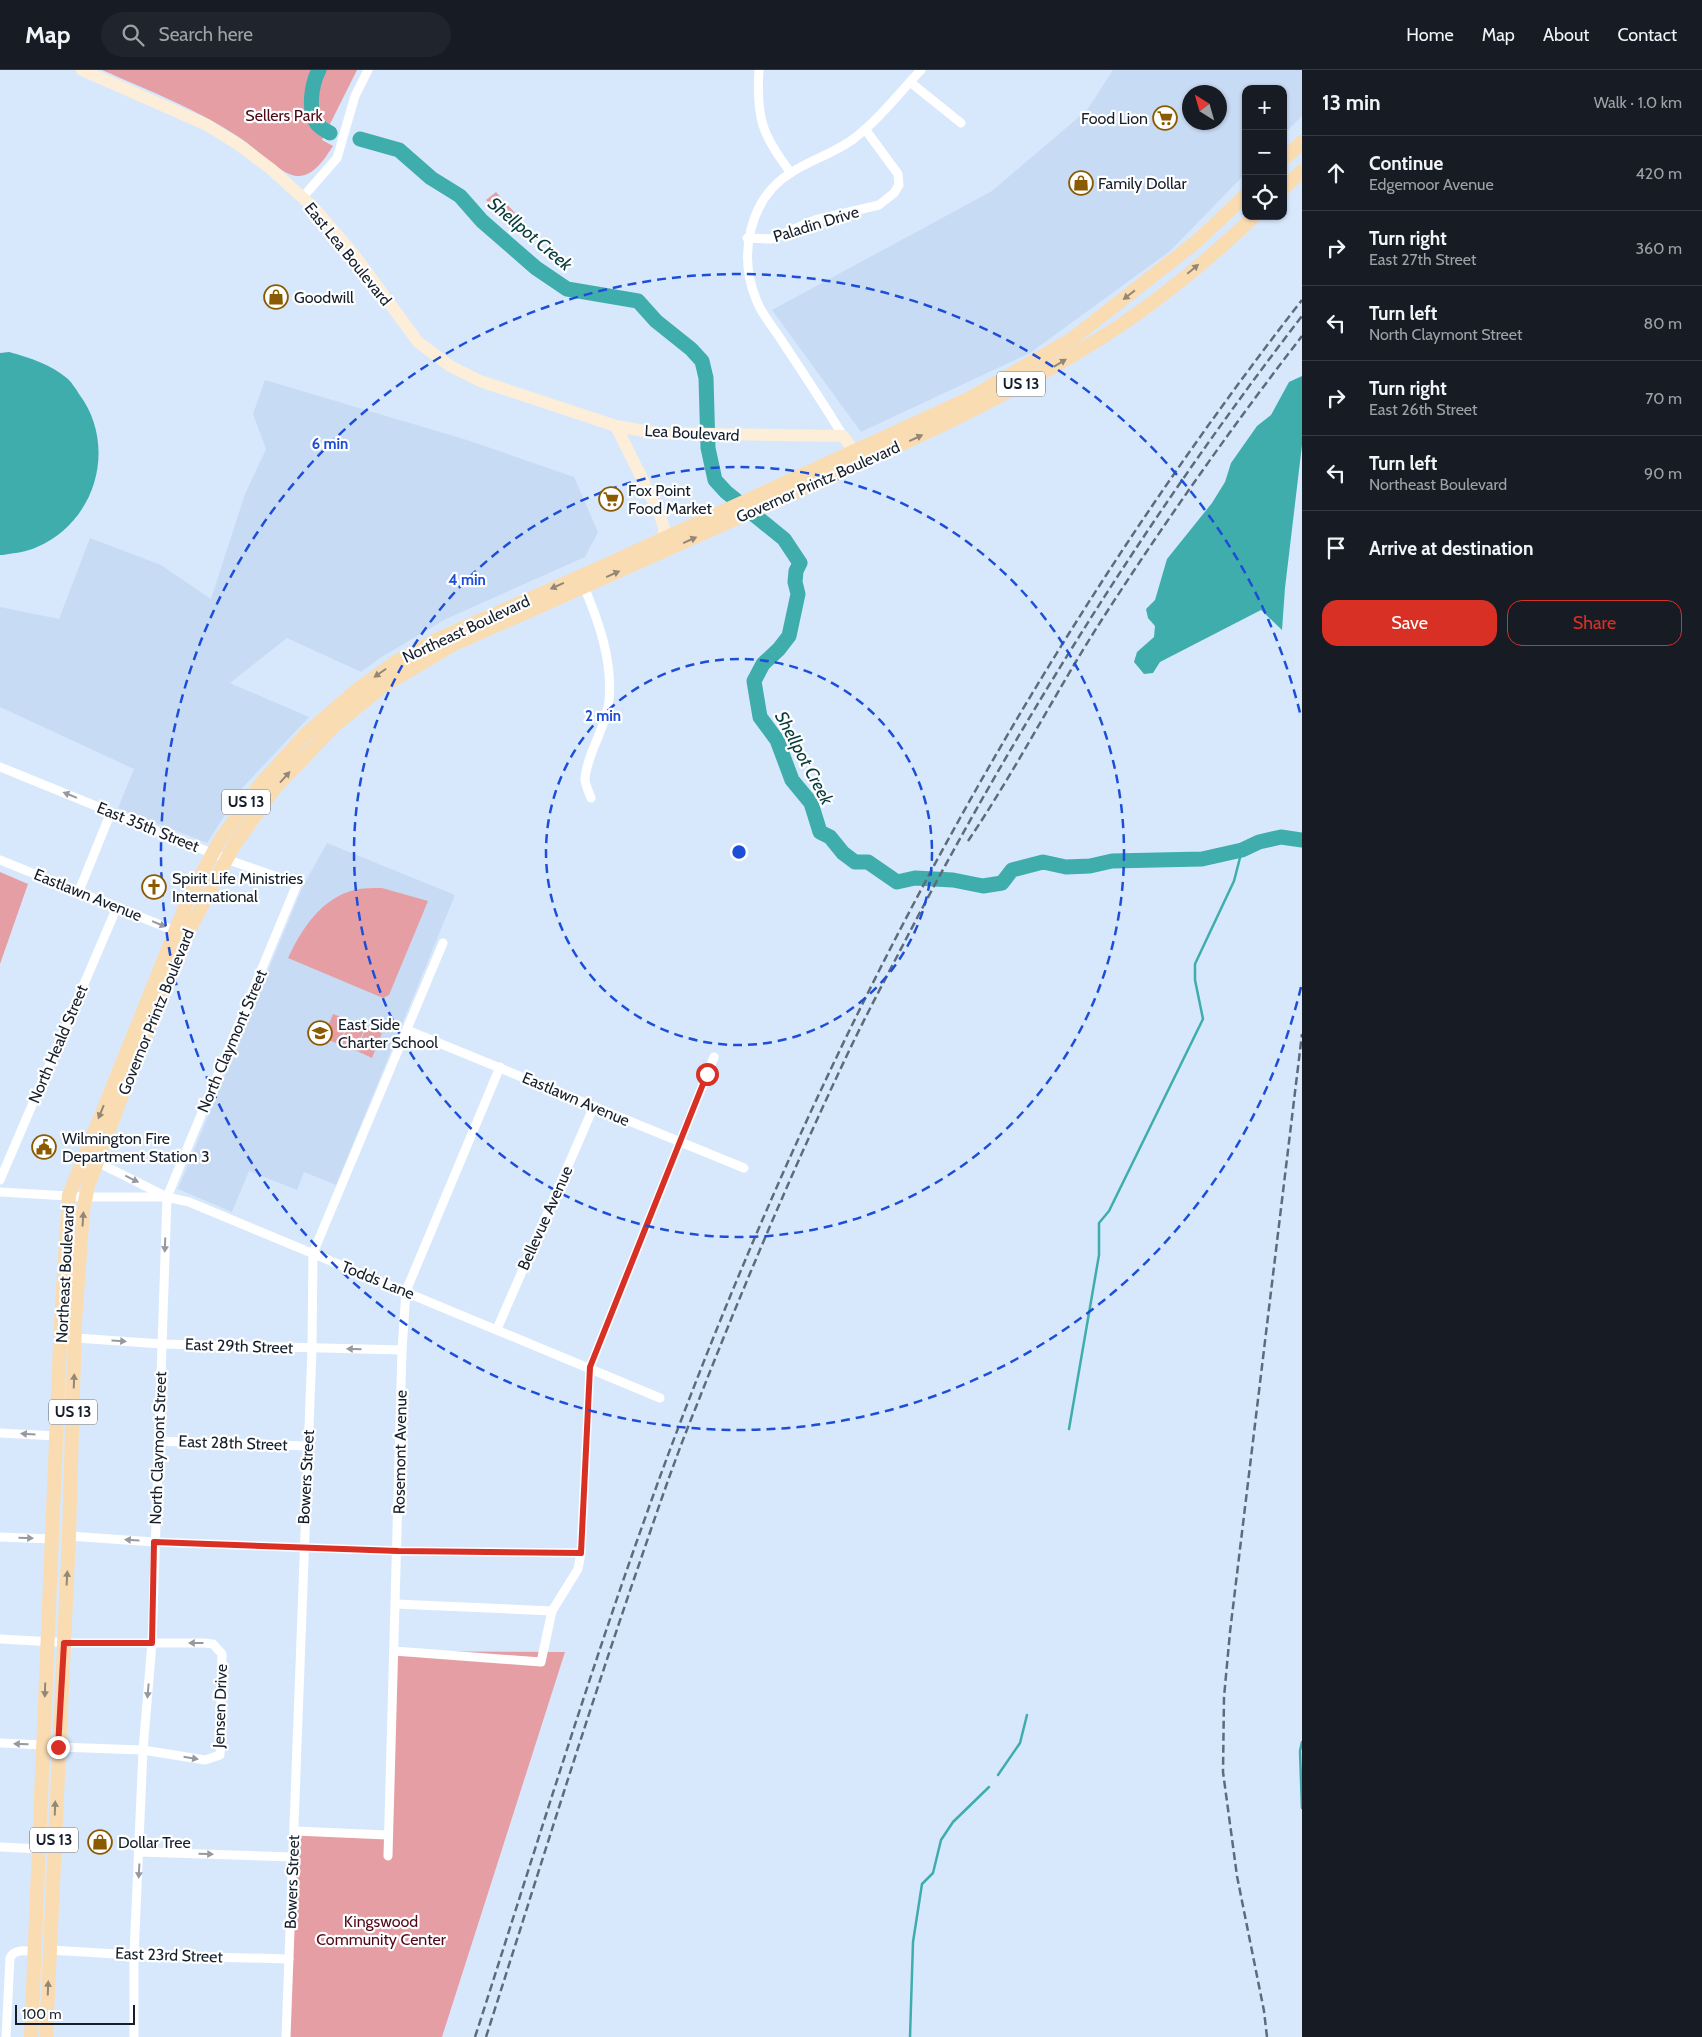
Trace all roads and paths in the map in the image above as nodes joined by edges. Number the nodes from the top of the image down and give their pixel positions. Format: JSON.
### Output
{"nodes":[{"id":1,"x":82,"y":70,"type":"edge"},
{"id":2,"x":368,"y":70,"type":"edge"},
{"id":3,"x":760,"y":70,"type":"edge"},
{"id":4,"x":921,"y":70,"type":"edge"},
{"id":5,"x":910,"y":82,"type":"junction"},
{"id":6,"x":961,"y":123,"type":"dead end"},
{"id":7,"x":865,"y":129,"type":"junction"},
{"id":8,"x":1302,"y":142,"type":"edge"},
{"id":9,"x":1287,"y":156,"type":"edge"},
{"id":10,"x":1302,"y":171,"type":"edge"},
{"id":11,"x":791,"y":173,"type":"junction"},
{"id":12,"x":1287,"y":185,"type":"edge"},
{"id":13,"x":302,"y":198,"type":"junction"},
{"id":14,"x":1242,"y":199,"type":"edge"},
{"id":15,"x":1249,"y":220,"type":"edge"},
{"id":16,"x":747,"y":238,"type":"junction"},
{"id":17,"x":1037,"y":359,"type":"junction"},
{"id":18,"x":958,"y":417,"type":"junction"},
{"id":19,"x":616,"y":426,"type":"junction"},
{"id":20,"x":843,"y":436,"type":"junction"},
{"id":21,"x":854,"y":451,"type":"junction"},
{"id":22,"x":755,"y":504,"type":"junction"},
{"id":23,"x":738,"y":512,"type":"junction"},
{"id":24,"x":664,"y":538,"type":"junction"},
{"id":25,"x":646,"y":560,"type":"junction"},
{"id":26,"x":602,"y":567,"type":"joint"},
{"id":27,"x":582,"y":582,"type":"junction"},
{"id":28,"x":0,"y":767,"type":"edge"},
{"id":29,"x":591,"y":798,"type":"dead end"},
{"id":30,"x":111,"y":812,"type":"junction"},
{"id":31,"x":212,"y":852,"type":"junction"},
{"id":32,"x":226,"y":859,"type":"junction"},
{"id":33,"x":0,"y":860,"type":"edge"},
{"id":34,"x":297,"y":884,"type":"joint"},
{"id":35,"x":79,"y":890,"type":"junction"},
{"id":36,"x":117,"y":907,"type":"junction"},
{"id":37,"x":182,"y":932,"type":"junction"},
{"id":38,"x":443,"y":943,"type":"dead end"},
{"id":39,"x":407,"y":1030,"type":"junction"},
{"id":40,"x":714,"y":1056,"type":"dead end"},
{"id":41,"x":500,"y":1067,"type":"junction"},
{"id":42,"x":594,"y":1106,"type":"junction"},
{"id":43,"x":681,"y":1142,"type":"junction"},
{"id":44,"x":97,"y":1162,"type":"junction"},
{"id":45,"x":744,"y":1168,"type":"dead end"},
{"id":46,"x":0,"y":1180,"type":"edge"},
{"id":47,"x":0,"y":1192,"type":"edge"},
{"id":48,"x":69,"y":1196,"type":"junction"},
{"id":49,"x":167,"y":1196,"type":"junction"},
{"id":50,"x":85,"y":1197,"type":"junction"},
{"id":51,"x":313,"y":1253,"type":"junction"},
{"id":52,"x":406,"y":1291,"type":"junction"},
{"id":53,"x":497,"y":1329,"type":"junction"},
{"id":54,"x":76,"y":1338,"type":"junction"},
{"id":55,"x":162,"y":1344,"type":"junction"},
{"id":56,"x":312,"y":1348,"type":"junction"},
{"id":57,"x":402,"y":1350,"type":"junction"},
{"id":58,"x":590,"y":1367,"type":"junction"},
{"id":59,"x":660,"y":1398,"type":"dead end"},
{"id":60,"x":0,"y":1433,"type":"edge"},
{"id":61,"x":56,"y":1436,"type":"junction"},
{"id":62,"x":158,"y":1441,"type":"junction"},
{"id":63,"x":308,"y":1446,"type":"junction"},
{"id":64,"x":69,"y":1520,"type":"junction"},
{"id":65,"x":69,"y":1536,"type":"junction"},
{"id":66,"x":0,"y":1537,"type":"edge"},
{"id":67,"x":52,"y":1539,"type":"junction"},
{"id":68,"x":154,"y":1542,"type":"junction"},
{"id":69,"x":303,"y":1546,"type":"junction"},
{"id":70,"x":398,"y":1551,"type":"junction"},
{"id":71,"x":581,"y":1553,"type":"junction"},
{"id":72,"x":396,"y":1604,"type":"junction"},
{"id":73,"x":552,"y":1611,"type":"junction"},
{"id":74,"x":0,"y":1639,"type":"edge"},
{"id":75,"x":48,"y":1641,"type":"junction"},
{"id":76,"x":64,"y":1643,"type":"junction"},
{"id":77,"x":152,"y":1643,"type":"junction"},
{"id":78,"x":394,"y":1651,"type":"junction"},
{"id":79,"x":0,"y":1743,"type":"edge"},
{"id":80,"x":43,"y":1745,"type":"junction"},
{"id":81,"x":58,"y":1747,"type":"junction"},
{"id":82,"x":143,"y":1750,"type":"junction"},
{"id":83,"x":294,"y":1831,"type":"junction"},
{"id":84,"x":387,"y":1835,"type":"junction"},
{"id":85,"x":0,"y":1847,"type":"edge"},
{"id":86,"x":39,"y":1849,"type":"junction"},
{"id":87,"x":140,"y":1852,"type":"junction"},
{"id":88,"x":388,"y":1856,"type":"dead end"},
{"id":89,"x":293,"y":1857,"type":"junction"},
{"id":90,"x":42,"y":1951,"type":"junction"},
{"id":91,"x":134,"y":1955,"type":"junction"},
{"id":92,"x":289,"y":1959,"type":"junction"},
{"id":93,"x":6,"y":2037,"type":"edge"},
{"id":94,"x":31,"y":2037,"type":"edge"},
{"id":95,"x":46,"y":2037,"type":"edge"},
{"id":96,"x":134,"y":2037,"type":"edge"},
{"id":97,"x":286,"y":2037,"type":"edge"}],
"edges":[{"from":1,"to":13,"type":"street","name":"East Lea Boulevard"},
{"from":2,"to":13,"type":"street"},
{"from":3,"to":11,"type":"street"},
{"from":4,"to":5,"type":"street","name":"Paladin Drive"},
{"from":5,"to":6,"type":"street"},
{"from":5,"to":7,"type":"street","name":"Paladin Drive"},
{"from":7,"to":11,"type":"street","name":"Paladin Drive"},
{"from":7,"to":16,"type":"street","name":"Paladin Drive"},
{"from":8,"to":9,"type":"main road"},
{"from":10,"to":12,"type":"main road"},
{"from":11,"to":16,"type":"street","name":"Paladin Drive"},
{"from":13,"to":19,"type":"street","name":"East Lea Boulevard"},
{"from":14,"to":17,"type":"main road","name":"Governor Printz Boulevard","number":"US 13","one_way":true},
{"from":18,"to":15,"type":"main road","name":"Governor Printz Boulevard","number":"US 13","one_way":true},
{"from":16,"to":20,"type":"street","name":"Paladin Drive"},
{"from":17,"to":18,"type":"main road"},
{"from":17,"to":21,"type":"main road","name":"Governor Printz Boulevard","number":"US 13"},
{"from":22,"to":18,"type":"main road","name":"Governor Printz Boulevard","number":"US 13","one_way":true},
{"from":19,"to":20,"type":"street","name":"Lea Boulevard"},
{"from":19,"to":24,"type":"street","name":"Lea Boulevard"},
{"from":20,"to":21,"type":"street"},
{"from":21,"to":22,"type":"main road","name":"Governor Printz Boulevard","number":"US 13"},
{"from":22,"to":23,"type":"main road","name":"Governor Printz Boulevard","number":"US 13"},
{"from":23,"to":24,"type":"main road","name":"Governor Printz Boulevard","number":"US 13"},
{"from":25,"to":23,"type":"main road","name":"Governor Printz Boulevard","number":"US 13","one_way":true},
{"from":24,"to":25,"type":"main road"},
{"from":24,"to":26,"type":"main road","name":"Governor Printz Boulevard","number":"US 13"},
{"from":27,"to":25,"type":"main road","name":"Governor Printz Boulevard","number":"US 13","one_way":true},
{"from":26,"to":27,"type":"main road","name":"Northeast Boulevard","number":"US 13"},
{"from":27,"to":29,"type":"street"},
{"from":27,"to":31,"type":"main road","name":"Northeast Boulevard","number":"US 13","one_way":true},
{"from":32,"to":27,"type":"main road","name":"Governor Printz Boulevard","number":"US 13","one_way":true},
{"from":30,"to":28,"type":"street","name":"East 35th Street","one_way":true},
{"from":30,"to":31,"type":"street","name":"East 35th Street"},
{"from":30,"to":35,"type":"street"},
{"from":31,"to":32,"type":"street","name":"East 35th Street"},
{"from":31,"to":37,"type":"main road"},
{"from":32,"to":34,"type":"street","name":"East 35th Street"},
{"from":32,"to":37,"type":"main road","name":"Governor Printz Boulevard","number":"US 13"},
{"from":33,"to":35,"type":"street","name":"Eastlawn Avenue"},
{"from":34,"to":49,"type":"street","name":"North Claymont Street"},
{"from":35,"to":36,"type":"street","name":"Eastlawn Avenue"},
{"from":36,"to":37,"type":"street","name":"Eastlawn Avenue","one_way":true},
{"from":36,"to":46,"type":"street","name":"North Heald Street"},
{"from":37,"to":44,"type":"main road","name":"Governor Printz Boulevard","number":"US 13"},
{"from":37,"to":48,"type":"main road","name":"Northeast Boulevard","number":"US 13","one_way":true},
{"from":38,"to":39,"type":"street","name":"Bowers Street"},
{"from":39,"to":41,"type":"street","name":"Eastlawn Avenue"},
{"from":39,"to":51,"type":"street","name":"Bowers Street"},
{"from":40,"to":43,"type":"street"},
{"from":41,"to":42,"type":"street","name":"Eastlawn Avenue"},
{"from":41,"to":52,"type":"street","name":"Rosemont Avenue"},
{"from":42,"to":43,"type":"street","name":"Eastlawn Avenue"},
{"from":42,"to":53,"type":"street","name":"Bellevue Avenue"},
{"from":43,"to":45,"type":"street","name":"Eastlawn Avenue"},
{"from":43,"to":58,"type":"street"},
{"from":44,"to":49,"type":"street","name":"Todds Lane","one_way":true},
{"from":44,"to":50,"type":"main road","name":"Governor Printz Boulevard","number":"US 13"},
{"from":47,"to":48,"type":"street"},
{"from":48,"to":50,"type":"street"},
{"from":48,"to":61,"type":"main road","name":"Northeast Boulevard","number":"US 13"},
{"from":49,"to":50,"type":"street"},
{"from":49,"to":51,"type":"street","name":"Todds Lane"},
{"from":49,"to":55,"type":"street","name":"North Claymont Street","one_way":true},
{"from":54,"to":50,"type":"main road","name":"Northeast Boulevard","number":"US 13","one_way":true},
{"from":51,"to":52,"type":"street","name":"Todds Lane"},
{"from":51,"to":56,"type":"street","name":"Bowers Street"},
{"from":52,"to":53,"type":"street","name":"Todds Lane"},
{"from":52,"to":57,"type":"street","name":"Rosemont Avenue"},
{"from":53,"to":58,"type":"street","name":"Todds Lane"},
{"from":54,"to":55,"type":"street","name":"East 29th Street","one_way":true},
{"from":64,"to":54,"type":"main road","name":"Northeast Boulevard","number":"US 13","one_way":true},
{"from":55,"to":56,"type":"street","name":"East 29th Street"},
{"from":55,"to":62,"type":"street","name":"North Claymont Street"},
{"from":57,"to":56,"type":"street","name":"East 29th Street","one_way":true},
{"from":56,"to":63,"type":"street","name":"Bowers Street"},
{"from":57,"to":70,"type":"street","name":"Rosemont Avenue"},
{"from":58,"to":59,"type":"street","name":"Todds Lane"},
{"from":58,"to":71,"type":"street"},
{"from":61,"to":60,"type":"street","one_way":true},
{"from":61,"to":64,"type":"main road"},
{"from":61,"to":67,"type":"main road","name":"Northeast Boulevard","number":"US 13"},
{"from":62,"to":63,"type":"street","name":"East 28th Street"},
{"from":62,"to":68,"type":"street","name":"North Claymont Street"},
{"from":63,"to":69,"type":"street","name":"Bowers Street"},
{"from":64,"to":65,"type":"main road","name":"Northeast Boulevard","number":"US 13"},
{"from":68,"to":65,"type":"street","one_way":true},
{"from":76,"to":65,"type":"main road","name":"Northeast Boulevard","number":"US 13","one_way":true},
{"from":66,"to":67,"type":"street","one_way":true},
{"from":67,"to":75,"type":"main road","name":"Northeast Boulevard","number":"US 13"},
{"from":68,"to":69,"type":"street"},
{"from":68,"to":77,"type":"street","name":"North Claymont Street"},
{"from":69,"to":70,"type":"street"},
{"from":69,"to":83,"type":"street","name":"Bowers Street"},
{"from":70,"to":71,"type":"street"},
{"from":70,"to":72,"type":"street","name":"Rosemont Avenue"},
{"from":71,"to":73,"type":"street"},
{"from":72,"to":73,"type":"street"},
{"from":72,"to":78,"type":"street","name":"Rosemont Avenue"},
{"from":73,"to":78,"type":"street"},
{"from":74,"to":75,"type":"street"},
{"from":75,"to":76,"type":"street"},
{"from":75,"to":80,"type":"main road","name":"Northeast Boulevard","number":"US 13","one_way":true},
{"from":76,"to":77,"type":"street"},
{"from":76,"to":81,"type":"main road","name":"Northeast Boulevard","number":"US 13"},
{"from":77,"to":82,"type":"street","name":"North Claymont Street","one_way":true},
{"from":82,"to":77,"type":"street","name":"Jensen Drive","one_way":true},
{"from":78,"to":84,"type":"street","name":"Rosemont Avenue"},
{"from":80,"to":79,"type":"street","one_way":true},
{"from":80,"to":86,"type":"main road","name":"Northeast Boulevard","number":"US 13"},
{"from":81,"to":82,"type":"street"},
{"from":90,"to":81,"type":"main road","name":"Northeast Boulevard","number":"US 13","one_way":true},
{"from":82,"to":87,"type":"street","name":"North Claymont Street"},
{"from":83,"to":84,"type":"street"},
{"from":83,"to":89,"type":"street","name":"Bowers Street"},
{"from":84,"to":88,"type":"street","name":"Rosemont Avenue"},
{"from":85,"to":86,"type":"street"},
{"from":86,"to":90,"type":"main road","name":"Northeast Boulevard","number":"US 13"},
{"from":87,"to":89,"type":"street","one_way":true},
{"from":87,"to":91,"type":"street","name":"North Claymont Street","one_way":true},
{"from":89,"to":92,"type":"street","name":"Bowers Street"},
{"from":90,"to":91,"type":"street","name":"East 23rd Street"},
{"from":90,"to":93,"type":"street","name":"East 23rd Street"},
{"from":90,"to":94,"type":"main road","name":"Northeast Boulevard","number":"US 13"},
{"from":95,"to":90,"type":"main road","name":"Northeast Boulevard","number":"US 13","one_way":true},
{"from":91,"to":92,"type":"street","name":"East 23rd Street"},
{"from":91,"to":96,"type":"street","name":"North Claymont Street"},
{"from":92,"to":97,"type":"street","name":"Bowers Street"}]}
